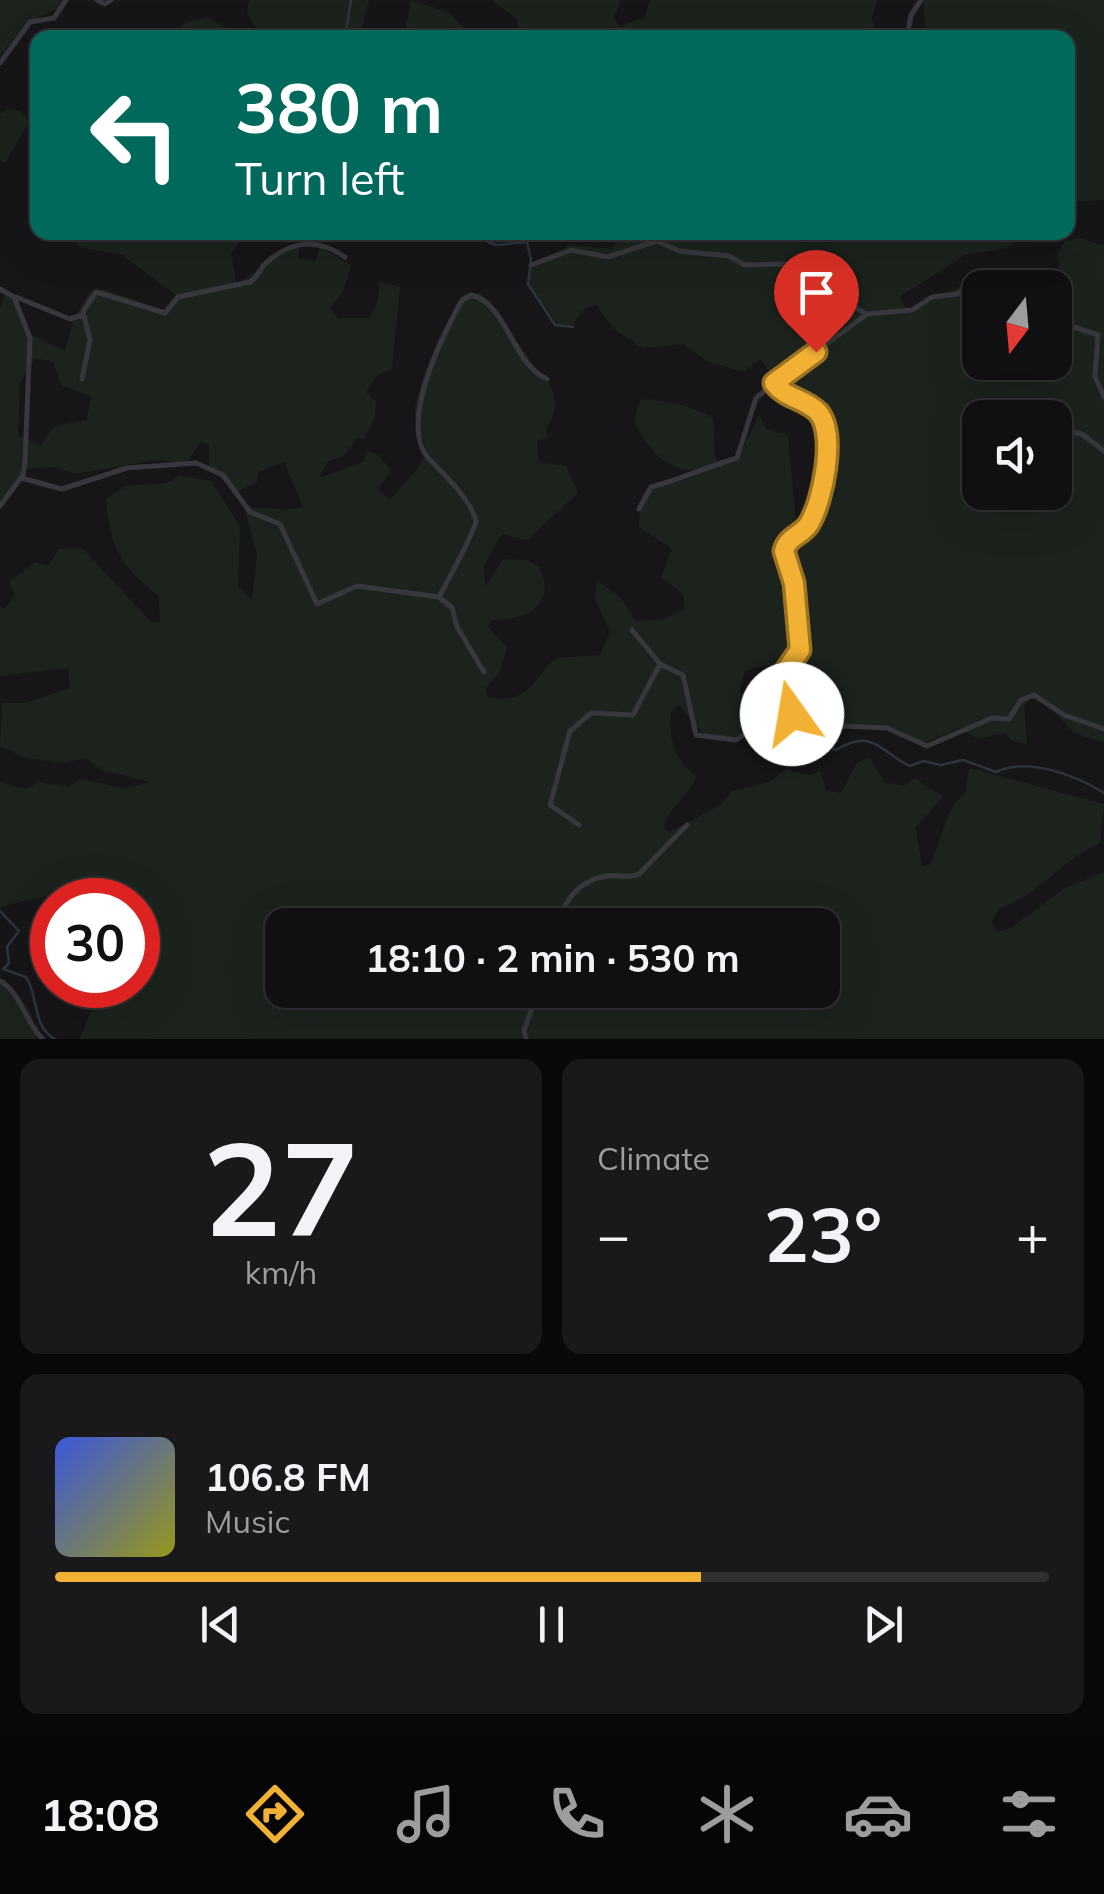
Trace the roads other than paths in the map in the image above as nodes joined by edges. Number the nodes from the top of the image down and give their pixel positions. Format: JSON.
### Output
{"nodes":[{"id":1,"x":66,"y":0,"type":"edge"},
{"id":2,"x":97,"y":0,"type":"edge"},
{"id":3,"x":111,"y":0,"type":"edge"},
{"id":4,"x":921,"y":0,"type":"edge"},
{"id":5,"x":908,"y":30,"type":"edge"},
{"id":6,"x":0,"y":63,"type":"edge"},
{"id":7,"x":345,"y":257,"type":"dead end"},
{"id":8,"x":531,"y":265,"type":"dead end"},
{"id":9,"x":0,"y":289,"type":"edge"},
{"id":10,"x":962,"y":292,"type":"edge"},
{"id":11,"x":14,"y":296,"type":"junction"},
{"id":12,"x":866,"y":314,"type":"junction"},
{"id":13,"x":83,"y":315,"type":"junction"},
{"id":14,"x":1072,"y":327,"type":"edge"},
{"id":15,"x":82,"y":379,"type":"dead end"},
{"id":16,"x":547,"y":379,"type":"dead end"},
{"id":17,"x":774,"y":383,"type":"junction"},
{"id":18,"x":1104,"y":397,"type":"edge"},
{"id":19,"x":1072,"y":432,"type":"edge"},
{"id":20,"x":1104,"y":451,"type":"edge"},
{"id":21,"x":21,"y":478,"type":"junction"},
{"id":22,"x":0,"y":506,"type":"edge"},
{"id":23,"x":639,"y":509,"type":"dead end"},
{"id":24,"x":439,"y":597,"type":"junction"},
{"id":25,"x":632,"y":630,"type":"dead end"},
{"id":26,"x":660,"y":664,"type":"junction"},
{"id":27,"x":484,"y":672,"type":"dead end"},
{"id":28,"x":793,"y":717,"type":"junction"},
{"id":29,"x":1104,"y":729,"type":"edge"},
{"id":30,"x":579,"y":825,"type":"dead end"},
{"id":31,"x":687,"y":825,"type":"dead end"},
{"id":32,"x":562,"y":908,"type":"edge"},
{"id":33,"x":0,"y":982,"type":"edge"},
{"id":34,"x":532,"y":1008,"type":"edge"},
{"id":35,"x":43,"y":1039,"type":"edge"},
{"id":36,"x":526,"y":1039,"type":"edge"}],
"edges":[{"from":1,"to":6,"type":"street"},
{"from":2,"to":3,"type":"street"},
{"from":4,"to":5,"type":"street"},
{"from":7,"to":13,"type":"street"},
{"from":8,"to":12,"type":"street"},
{"from":9,"to":11,"type":"street"},
{"from":10,"to":12,"type":"street"},
{"from":11,"to":13,"type":"street"},
{"from":11,"to":21,"type":"street"},
{"from":12,"to":17,"type":"street"},
{"from":13,"to":15,"type":"street"},
{"from":14,"to":18,"type":"street"},
{"from":16,"to":24,"type":"street"},
{"from":17,"to":23,"type":"street"},
{"from":17,"to":28,"type":"street"},
{"from":19,"to":20,"type":"street"},
{"from":21,"to":22,"type":"street"},
{"from":21,"to":24,"type":"street"},
{"from":24,"to":27,"type":"street"},
{"from":25,"to":26,"type":"street"},
{"from":26,"to":28,"type":"street"},
{"from":26,"to":30,"type":"street"},
{"from":28,"to":29,"type":"street"},
{"from":31,"to":32,"type":"street"},
{"from":33,"to":35,"type":"street"},
{"from":34,"to":36,"type":"street"}]}
